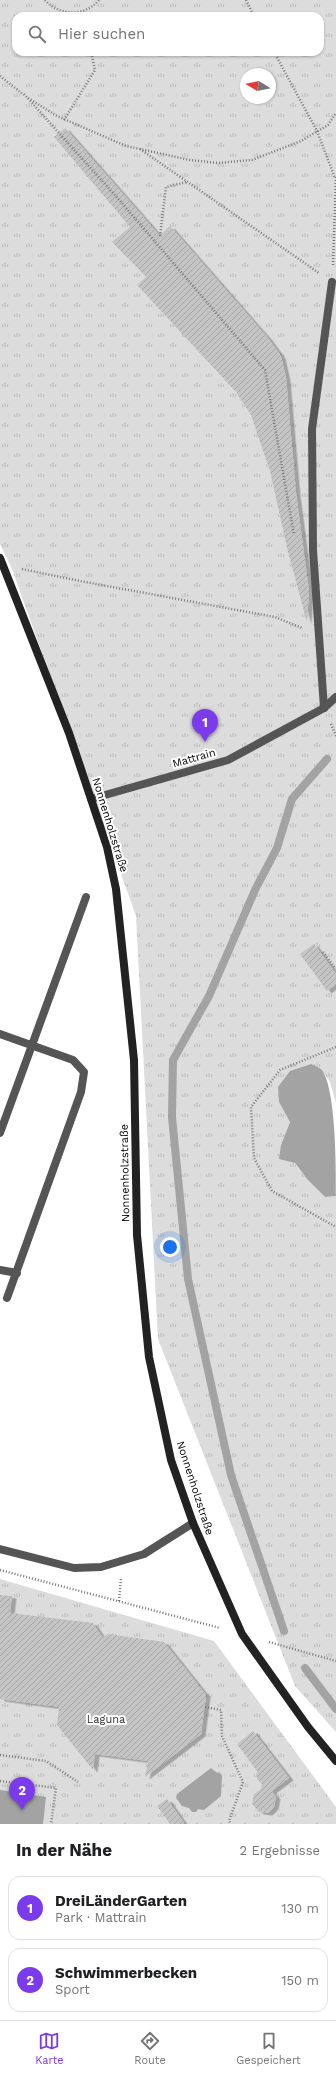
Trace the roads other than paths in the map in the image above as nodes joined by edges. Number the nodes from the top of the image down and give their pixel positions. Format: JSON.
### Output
{"nodes":[{"id":1,"x":332,"y":282,"type":"road end"},
{"id":2,"x":2,"y":562,"type":"edge"},
{"id":3,"x":336,"y":697,"type":"edge"},
{"id":4,"x":324,"y":708,"type":"junction"},
{"id":5,"x":91,"y":799,"type":"junction"},
{"id":6,"x":86,"y":897,"type":"dead end"},
{"id":7,"x":0,"y":1034,"type":"edge"},
{"id":8,"x":32,"y":1045,"type":"junction"},
{"id":9,"x":0,"y":1133,"type":"edge"},
{"id":10,"x":0,"y":1270,"type":"edge"},
{"id":11,"x":17,"y":1273,"type":"junction"},
{"id":12,"x":7,"y":1298,"type":"dead end"},
{"id":13,"x":193,"y":1523,"type":"junction"},
{"id":14,"x":0,"y":1549,"type":"edge"},
{"id":15,"x":336,"y":1761,"type":"edge"}],
"edges":[{"from":1,"to":4,"type":"street"},
{"from":2,"to":5,"type":"street","name":"Nonnenholzstraße"},
{"from":3,"to":4,"type":"street","name":"Mattrain"},
{"from":4,"to":5,"type":"street","name":"Mattrain"},
{"from":5,"to":13,"type":"street","name":"Nonnenholzstraße"},
{"from":6,"to":8,"type":"street"},
{"from":7,"to":8,"type":"street"},
{"from":8,"to":9,"type":"street"},
{"from":8,"to":11,"type":"street"},
{"from":10,"to":11,"type":"street"},
{"from":11,"to":12,"type":"street"},
{"from":13,"to":14,"type":"street"},
{"from":13,"to":15,"type":"street","name":"Nonnenholzstraße"}]}
